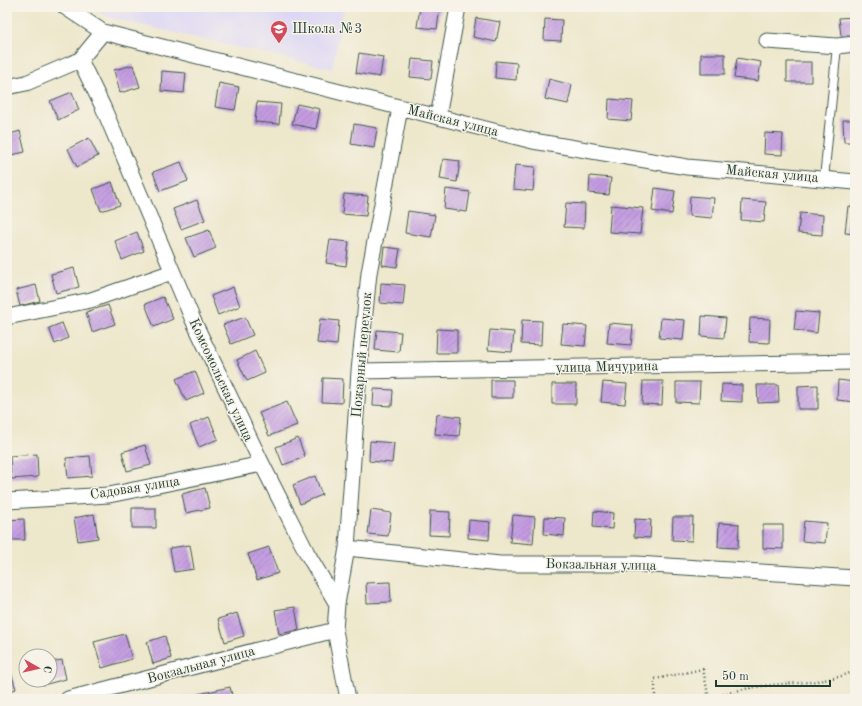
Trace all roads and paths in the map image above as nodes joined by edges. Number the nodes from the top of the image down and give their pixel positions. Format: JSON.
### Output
{"nodes":[{"id":1,"x":65,"y":7,"type":"edge"},
{"id":2,"x":458,"y":7,"type":"edge"},
{"id":3,"x":103,"y":32,"type":"junction"},
{"id":4,"x":767,"y":41,"type":"dead end"},
{"id":5,"x":855,"y":44,"type":"edge"},
{"id":6,"x":836,"y":46,"type":"junction"},
{"id":7,"x":80,"y":60,"type":"junction"},
{"id":8,"x":7,"y":87,"type":"edge"},
{"id":9,"x":400,"y":108,"type":"junction"},
{"id":10,"x":438,"y":117,"type":"junction"},
{"id":11,"x":824,"y":179,"type":"junction"},
{"id":12,"x":855,"y":182,"type":"edge"},
{"id":13,"x":172,"y":272,"type":"junction"},
{"id":14,"x":7,"y":317,"type":"edge"},
{"id":15,"x":855,"y":362,"type":"edge"},
{"id":16,"x":359,"y":371,"type":"junction"},
{"id":17,"x":262,"y":464,"type":"junction"},
{"id":18,"x":7,"y":501,"type":"edge"},
{"id":19,"x":347,"y":548,"type":"junction"},
{"id":20,"x":855,"y":578,"type":"edge"},
{"id":21,"x":338,"y":604,"type":"junction"},
{"id":22,"x":335,"y":630,"type":"junction"},
{"id":23,"x":855,"y":671,"type":"edge"},
{"id":24,"x":68,"y":699,"type":"edge"},
{"id":25,"x":348,"y":699,"type":"edge"},
{"id":26,"x":656,"y":699,"type":"edge"},
{"id":27,"x":702,"y":699,"type":"edge"},
{"id":28,"x":709,"y":699,"type":"edge"}],
"edges":[{"from":1,"to":3,"type":"street","name":"Майская улица"},
{"from":2,"to":10,"type":"street"},
{"from":3,"to":7,"type":"street"},
{"from":3,"to":9,"type":"street","name":"Майская улица"},
{"from":4,"to":6,"type":"street"},
{"from":5,"to":6,"type":"street"},
{"from":6,"to":11,"type":"lane"},
{"from":7,"to":8,"type":"street"},
{"from":7,"to":13,"type":"street","name":"Комсомольская улица"},
{"from":9,"to":10,"type":"street","name":"Майская улица"},
{"from":9,"to":16,"type":"street","name":"Пожарный переулок"},
{"from":10,"to":11,"type":"street","name":"Майская улица"},
{"from":11,"to":12,"type":"street","name":"Майская улица"},
{"from":13,"to":14,"type":"street"},
{"from":13,"to":17,"type":"street","name":"Комсомольская улица"},
{"from":15,"to":16,"type":"street","name":"улица Мичурина"},
{"from":16,"to":19,"type":"street","name":"Пожарный переулок"},
{"from":17,"to":18,"type":"street","name":"Садовая улица"},
{"from":17,"to":21,"type":"street","name":"Комсомольская улица"},
{"from":19,"to":20,"type":"street","name":"Вокзальная улица"},
{"from":19,"to":21,"type":"street","name":"Пожарный переулок"},
{"from":21,"to":22,"type":"street"},
{"from":22,"to":24,"type":"street","name":"Вокзальная улица"},
{"from":22,"to":25,"type":"street"},
{"from":23,"to":27,"type":"path"},
{"from":26,"to":28,"type":"path","bridge":true}]}
